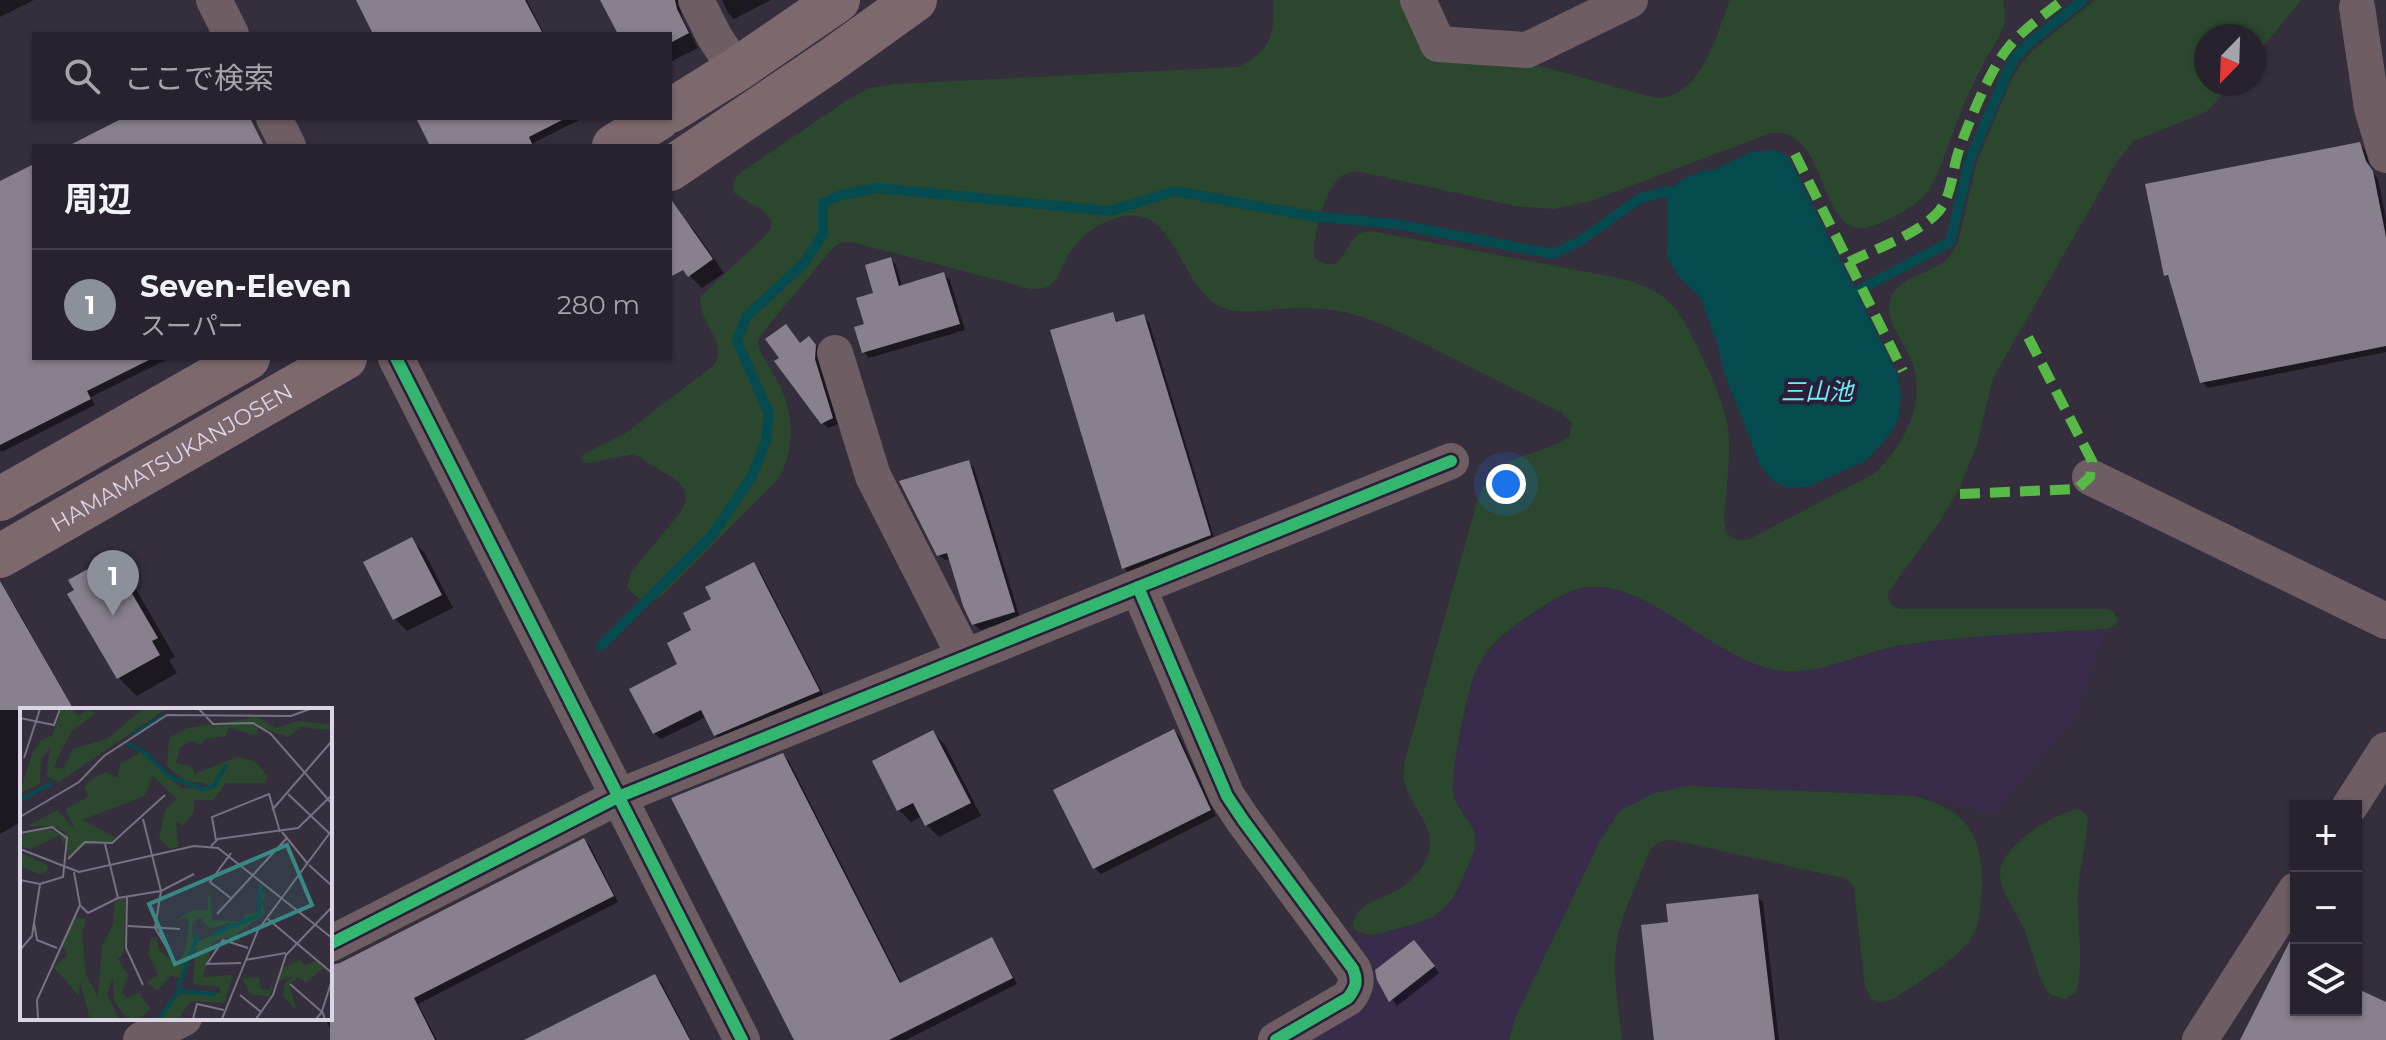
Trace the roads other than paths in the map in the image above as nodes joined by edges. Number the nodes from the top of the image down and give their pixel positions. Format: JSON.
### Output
{"nodes":[{"id":1,"x":214,"y":0,"type":"edge"},
{"id":2,"x":696,"y":0,"type":"edge"},
{"id":3,"x":838,"y":0,"type":"edge"},
{"id":4,"x":915,"y":0,"type":"edge"},
{"id":5,"x":1418,"y":0,"type":"edge"},
{"id":6,"x":1630,"y":0,"type":"edge"},
{"id":7,"x":2357,"y":7,"type":"dead end"},
{"id":8,"x":230,"y":32,"type":"edge"},
{"id":9,"x":736,"y":70,"type":"junction"},
{"id":10,"x":672,"y":110,"type":"edge"},
{"id":11,"x":275,"y":120,"type":"edge"},
{"id":12,"x":656,"y":120,"type":"edge"},
{"id":13,"x":287,"y":144,"type":"edge"},
{"id":14,"x":617,"y":144,"type":"edge"},
{"id":15,"x":2386,"y":155,"type":"edge"},
{"id":16,"x":672,"y":168,"type":"edge"},
{"id":17,"x":835,"y":353,"type":"dead end"},
{"id":18,"x":244,"y":360,"type":"edge"},
{"id":19,"x":342,"y":360,"type":"edge"},
{"id":20,"x":397,"y":360,"type":"edge"},
{"id":21,"x":1451,"y":461,"type":"dead end"},
{"id":22,"x":2090,"y":477,"type":"dead end"},
{"id":23,"x":0,"y":499,"type":"edge"},
{"id":24,"x":0,"y":556,"type":"edge"},
{"id":25,"x":1138,"y":587,"type":"junction"},
{"id":26,"x":2386,"y":621,"type":"edge"},
{"id":27,"x":965,"y":657,"type":"junction"},
{"id":28,"x":2386,"y":750,"type":"edge"},
{"id":29,"x":618,"y":797,"type":"junction"},
{"id":30,"x":2354,"y":800,"type":"edge"},
{"id":31,"x":2290,"y":899,"type":"edge"},
{"id":32,"x":332,"y":943,"type":"edge"},
{"id":33,"x":180,"y":1020,"type":"edge"},
{"id":34,"x":141,"y":1040,"type":"edge"},
{"id":35,"x":742,"y":1040,"type":"edge"},
{"id":36,"x":1276,"y":1040,"type":"edge"},
{"id":37,"x":2200,"y":1040,"type":"edge"}],
"edges":[{"from":1,"to":8,"type":"street"},
{"from":2,"to":9,"type":"street"},
{"from":3,"to":9,"type":"main road"},
{"from":4,"to":16,"type":"main road"},
{"from":5,"to":6,"type":"street"},
{"from":7,"to":15,"type":"street"},
{"from":9,"to":10,"type":"main road"},
{"from":11,"to":13,"type":"street"},
{"from":12,"to":14,"type":"main road"},
{"from":17,"to":27,"type":"street"},
{"from":18,"to":23,"type":"main road"},
{"from":19,"to":24,"type":"main road","name":"HAMAMATSUKANJOSEN"},
{"from":20,"to":29,"type":"street"},
{"from":21,"to":25,"type":"street"},
{"from":22,"to":26,"type":"street"},
{"from":25,"to":27,"type":"street"},
{"from":25,"to":36,"type":"street"},
{"from":27,"to":29,"type":"street"},
{"from":28,"to":30,"type":"street"},
{"from":29,"to":32,"type":"street"},
{"from":29,"to":35,"type":"street"},
{"from":31,"to":37,"type":"street"},
{"from":33,"to":34,"type":"street"}]}
